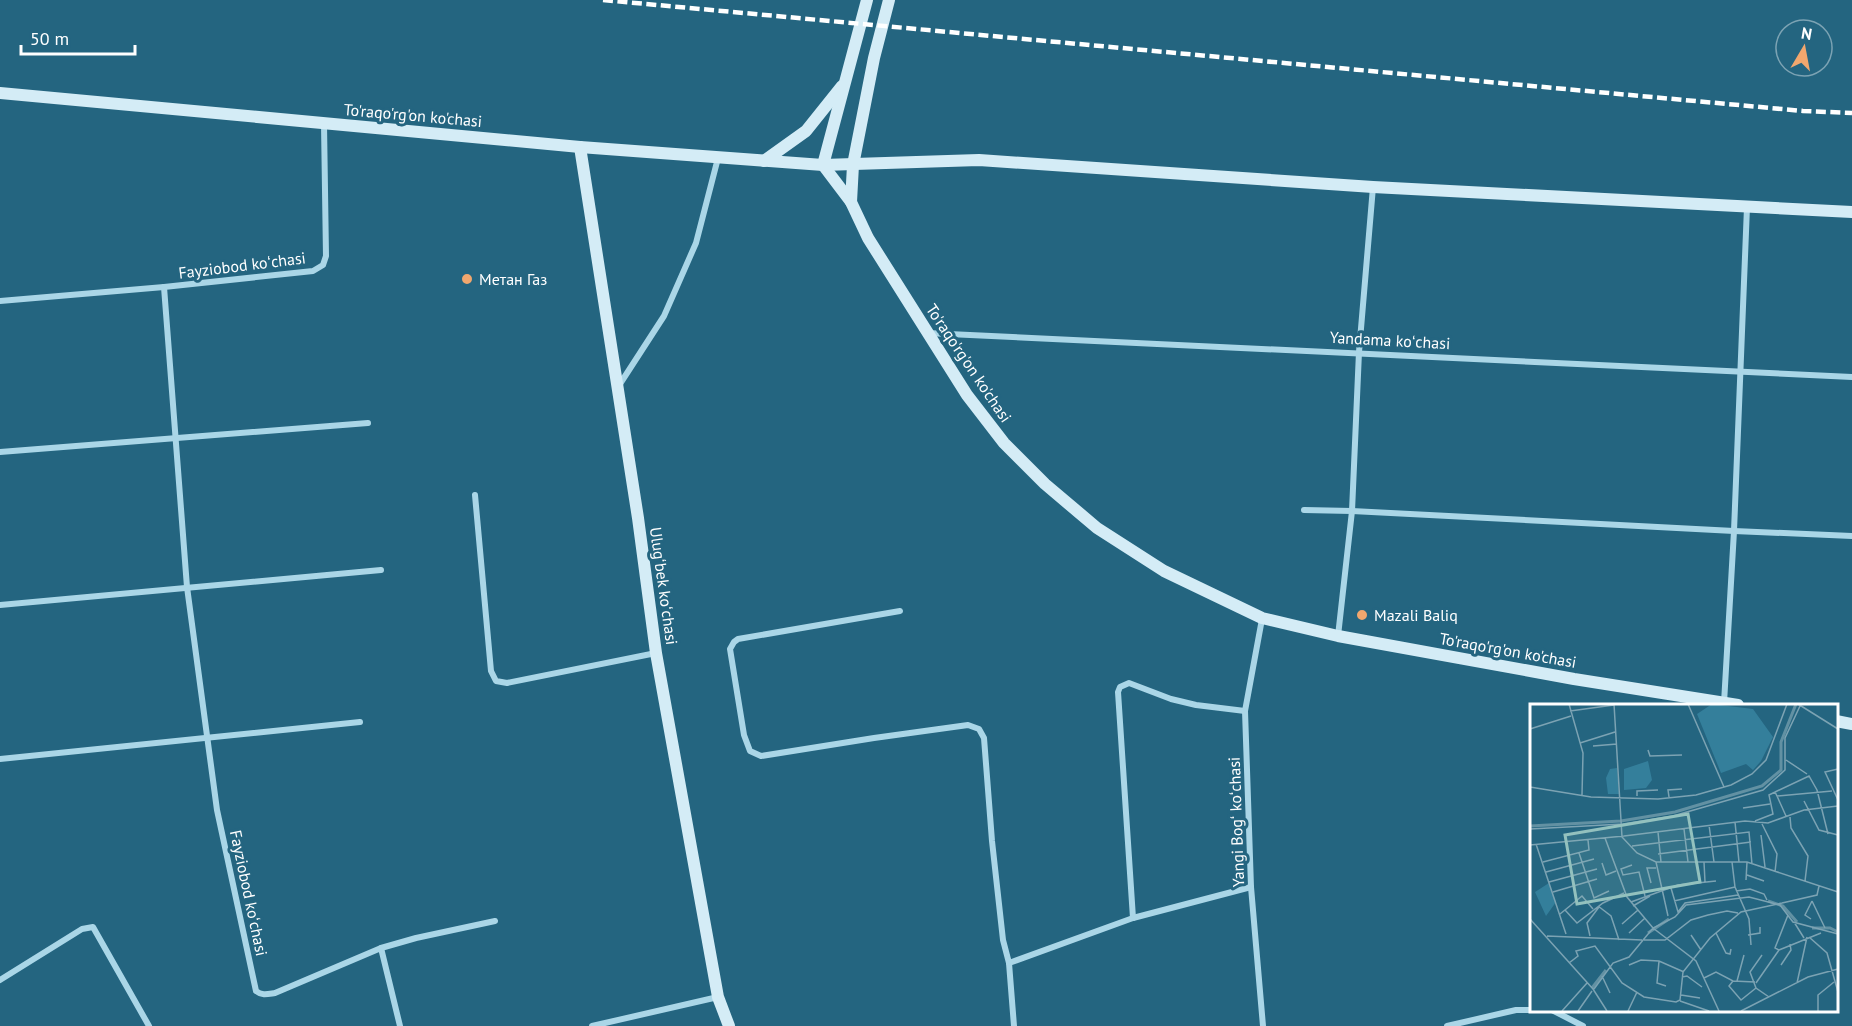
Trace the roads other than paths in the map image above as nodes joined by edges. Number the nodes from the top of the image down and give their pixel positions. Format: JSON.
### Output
{"nodes":[{"id":1,"x":867,"y":0,"type":"edge"},
{"id":2,"x":889,"y":0,"type":"edge"},
{"id":3,"x":846,"y":80,"type":"junction"},
{"id":4,"x":0,"y":93,"type":"edge"},
{"id":5,"x":324,"y":123,"type":"junction"},
{"id":6,"x":580,"y":147,"type":"junction"},
{"id":7,"x":718,"y":158,"type":"junction"},
{"id":8,"x":764,"y":161,"type":"junction"},
{"id":9,"x":824,"y":165,"type":"junction"},
{"id":10,"x":853,"y":165,"type":"junction"},
{"id":11,"x":1373,"y":187,"type":"junction"},
{"id":12,"x":851,"y":202,"type":"junction"},
{"id":13,"x":1747,"y":207,"type":"junction"},
{"id":14,"x":1852,"y":212,"type":"edge"},
{"id":15,"x":164,"y":287,"type":"junction"},
{"id":16,"x":0,"y":301,"type":"edge"},
{"id":17,"x":927,"y":333,"type":"junction"},
{"id":18,"x":1359,"y":352,"type":"junction"},
{"id":19,"x":1741,"y":372,"type":"junction"},
{"id":20,"x":1852,"y":376,"type":"edge"},
{"id":21,"x":618,"y":387,"type":"junction"},
{"id":22,"x":368,"y":423,"type":"dead end"},
{"id":23,"x":175,"y":437,"type":"junction"},
{"id":24,"x":0,"y":452,"type":"edge"},
{"id":25,"x":475,"y":495,"type":"dead end"},
{"id":26,"x":1304,"y":510,"type":"dead end"},
{"id":27,"x":1352,"y":511,"type":"junction"},
{"id":28,"x":1734,"y":531,"type":"junction"},
{"id":29,"x":1852,"y":536,"type":"edge"},
{"id":30,"x":381,"y":570,"type":"dead end"},
{"id":31,"x":187,"y":587,"type":"junction"},
{"id":32,"x":0,"y":605,"type":"edge"},
{"id":33,"x":900,"y":611,"type":"dead end"},
{"id":34,"x":1262,"y":618,"type":"junction"},
{"id":35,"x":1338,"y":636,"type":"junction"},
{"id":36,"x":656,"y":653,"type":"junction"},
{"id":37,"x":1724,"y":703,"type":"junction"},
{"id":38,"x":1731,"y":704,"type":"edge"},
{"id":39,"x":1245,"y":711,"type":"junction"},
{"id":40,"x":1837,"y":721,"type":"edge"},
{"id":41,"x":360,"y":722,"type":"dead end"},
{"id":42,"x":1852,"y":724,"type":"edge"},
{"id":43,"x":207,"y":736,"type":"junction"},
{"id":44,"x":0,"y":759,"type":"edge"},
{"id":45,"x":1251,"y":887,"type":"junction"},
{"id":46,"x":1133,"y":918,"type":"junction"},
{"id":47,"x":495,"y":921,"type":"dead end"},
{"id":48,"x":381,"y":948,"type":"junction"},
{"id":49,"x":1010,"y":963,"type":"junction"},
{"id":50,"x":0,"y":980,"type":"edge"},
{"id":51,"x":718,"y":997,"type":"junction"},
{"id":52,"x":1530,"y":1010,"type":"edge"},
{"id":53,"x":1554,"y":1011,"type":"edge"},
{"id":54,"x":149,"y":1026,"type":"edge"},
{"id":55,"x":400,"y":1026,"type":"edge"},
{"id":56,"x":592,"y":1026,"type":"edge"},
{"id":57,"x":729,"y":1026,"type":"edge"},
{"id":58,"x":1014,"y":1026,"type":"edge"},
{"id":59,"x":1263,"y":1026,"type":"edge"},
{"id":60,"x":1447,"y":1026,"type":"edge"},
{"id":61,"x":1583,"y":1026,"type":"edge"}],
"edges":[{"from":1,"to":3,"type":"main road"},
{"from":2,"to":10,"type":"main road"},
{"from":3,"to":8,"type":"main road"},
{"from":3,"to":9,"type":"main road"},
{"from":4,"to":5,"type":"main road","name":"To'raqo'rg'on ko'chasi"},
{"from":5,"to":6,"type":"main road","name":"To'raqo'rg'on ko'chasi"},
{"from":5,"to":15,"type":"street","name":"Fayziobod koʻchasi"},
{"from":6,"to":7,"type":"main road","name":"To'raqo'rg'on ko'chasi"},
{"from":6,"to":21,"type":"main road","name":"Ulugʻbek koʻchasi"},
{"from":7,"to":8,"type":"main road","name":"To'raqo'rg'on ko'chasi"},
{"from":7,"to":21,"type":"street"},
{"from":8,"to":9,"type":"main road","name":"To'raqo'rg'on ko'chasi"},
{"from":9,"to":10,"type":"main road","name":"To'raqo'rg'on ko'chasi"},
{"from":9,"to":12,"type":"main road","name":"To'raqo'rg'on ko'chasi"},
{"from":10,"to":11,"type":"main road"},
{"from":10,"to":12,"type":"main road","name":"To'raqo'rg'on ko'chasi"},
{"from":11,"to":13,"type":"main road"},
{"from":11,"to":18,"type":"street"},
{"from":12,"to":17,"type":"main road","name":"To'raqo'rg'on ko'chasi"},
{"from":13,"to":14,"type":"main road"},
{"from":13,"to":19,"type":"street"},
{"from":15,"to":16,"type":"street","name":"Fayziobod koʻchasi"},
{"from":15,"to":23,"type":"street","name":"Fayziobod koʻchasi"},
{"from":17,"to":18,"type":"street","name":"Yandama koʻchasi"},
{"from":17,"to":34,"type":"main road","name":"To'raqo'rg'on ko'chasi"},
{"from":18,"to":19,"type":"street","name":"Yandama koʻchasi"},
{"from":18,"to":27,"type":"street"},
{"from":19,"to":20,"type":"street","name":"Yandama koʻchasi"},
{"from":19,"to":28,"type":"street"},
{"from":21,"to":36,"type":"main road","name":"Ulugʻbek koʻchasi"},
{"from":22,"to":23,"type":"street"},
{"from":23,"to":24,"type":"street"},
{"from":23,"to":31,"type":"street","name":"Fayziobod koʻchasi"},
{"from":25,"to":36,"type":"street"},
{"from":26,"to":27,"type":"street"},
{"from":27,"to":28,"type":"street"},
{"from":27,"to":35,"type":"street"},
{"from":28,"to":29,"type":"street"},
{"from":28,"to":37,"type":"street"},
{"from":30,"to":31,"type":"street"},
{"from":31,"to":32,"type":"street"},
{"from":31,"to":43,"type":"street","name":"Fayziobod koʻchasi"},
{"from":33,"to":49,"type":"street"},
{"from":34,"to":35,"type":"main road","name":"To'raqo'rg'on ko'chasi"},
{"from":34,"to":39,"type":"street","name":"Yangi Bogʻ koʻchasi"},
{"from":35,"to":37,"type":"main road","name":"To'raqo'rg'on ko'chasi"},
{"from":36,"to":51,"type":"main road","name":"Ulugʻbek koʻchasi"},
{"from":37,"to":38,"type":"main road","name":"To'raqo'rg'on ko'chasi"},
{"from":39,"to":45,"type":"street","name":"Yangi Bogʻ koʻchasi"},
{"from":39,"to":46,"type":"street"},
{"from":40,"to":42,"type":"main road"},
{"from":41,"to":43,"type":"street"},
{"from":43,"to":44,"type":"street"},
{"from":43,"to":48,"type":"street","name":"Fayziobod koʻchasi"},
{"from":45,"to":46,"type":"street"},
{"from":45,"to":59,"type":"street","name":"Yangi Bogʻ koʻchasi"},
{"from":46,"to":49,"type":"street"},
{"from":47,"to":48,"type":"street"},
{"from":48,"to":55,"type":"street"},
{"from":49,"to":58,"type":"street"},
{"from":50,"to":54,"type":"street"},
{"from":51,"to":56,"type":"street"},
{"from":51,"to":57,"type":"main road","name":"Ulugʻbek koʻchasi"},
{"from":52,"to":60,"type":"street"},
{"from":53,"to":61,"type":"street"}]}
